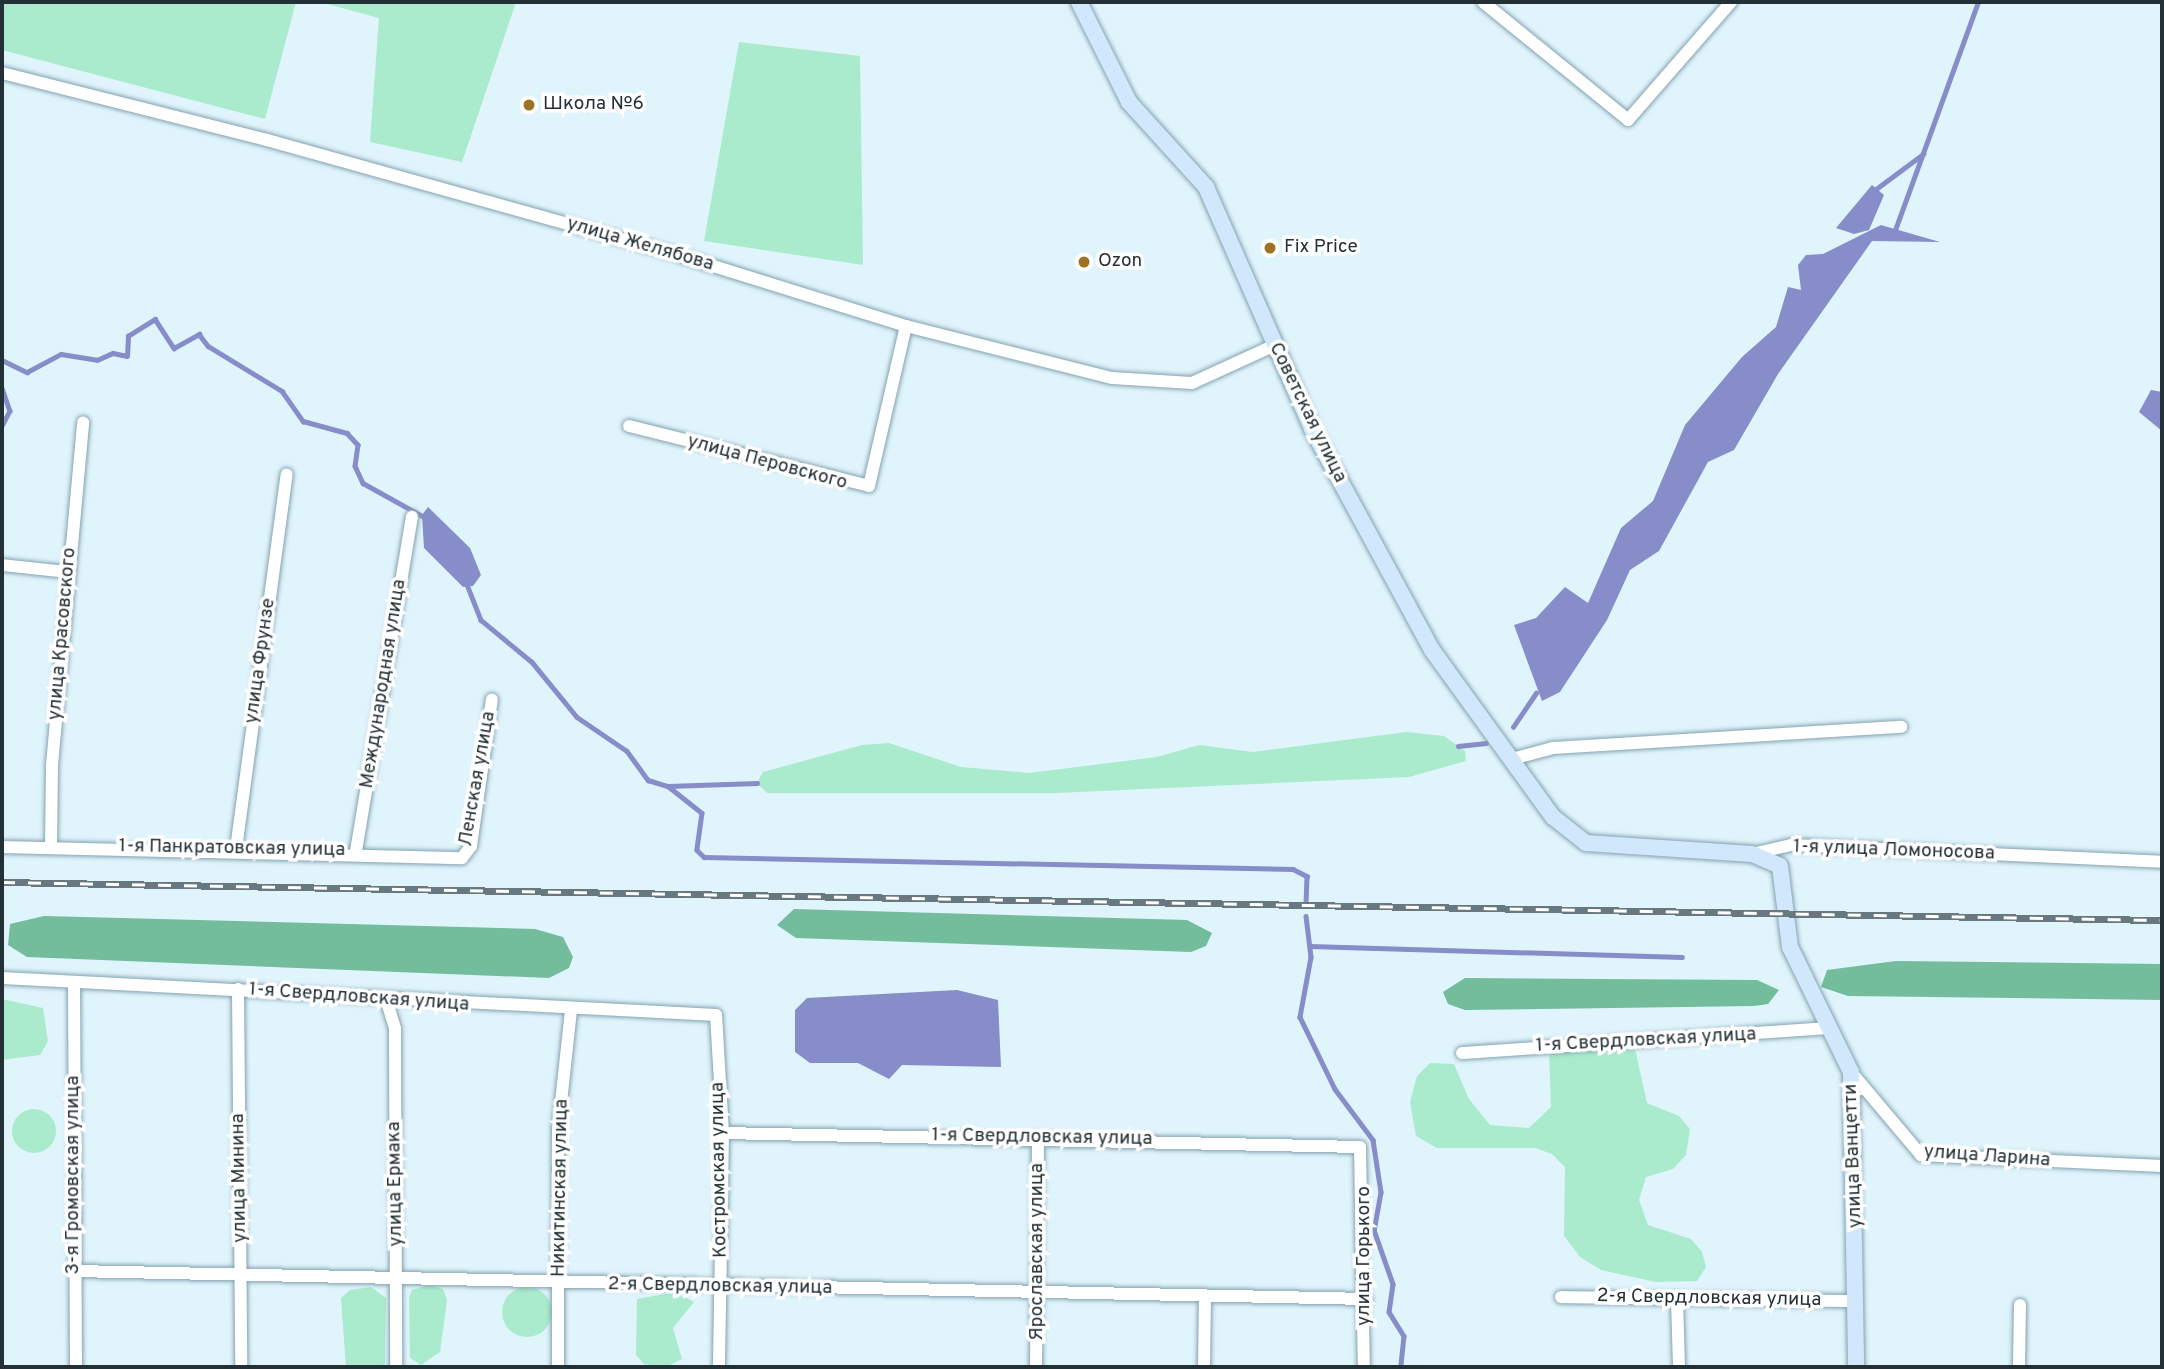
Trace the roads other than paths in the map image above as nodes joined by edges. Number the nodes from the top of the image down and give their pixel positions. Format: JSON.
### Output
{"nodes":[{"id":1,"x":1079,"y":2,"type":"edge"},
{"id":2,"x":1483,"y":2,"type":"edge"},
{"id":3,"x":1731,"y":2,"type":"edge"},
{"id":4,"x":2,"y":73,"type":"edge"},
{"id":5,"x":906,"y":326,"type":"junction"},
{"id":6,"x":1273,"y":346,"type":"junction"},
{"id":7,"x":83,"y":422,"type":"dead end"},
{"id":8,"x":629,"y":426,"type":"dead end"},
{"id":9,"x":287,"y":474,"type":"dead end"},
{"id":10,"x":412,"y":516,"type":"dead end"},
{"id":11,"x":2,"y":565,"type":"edge"},
{"id":12,"x":68,"y":572,"type":"junction"},
{"id":13,"x":492,"y":699,"type":"dead end"},
{"id":14,"x":1901,"y":727,"type":"dead end"},
{"id":15,"x":1512,"y":759,"type":"junction"},
{"id":16,"x":1553,"y":817,"type":"joint"},
{"id":17,"x":2,"y":847,"type":"edge"},
{"id":18,"x":51,"y":847,"type":"junction"},
{"id":19,"x":236,"y":849,"type":"junction"},
{"id":20,"x":356,"y":851,"type":"junction"},
{"id":21,"x":1752,"y":854,"type":"junction"},
{"id":22,"x":462,"y":858,"type":"joint"},
{"id":23,"x":2162,"y":862,"type":"edge"},
{"id":24,"x":2,"y":978,"type":"edge"},
{"id":25,"x":74,"y":983,"type":"junction"},
{"id":26,"x":238,"y":989,"type":"junction"},
{"id":27,"x":387,"y":1002,"type":"junction"},
{"id":28,"x":571,"y":1010,"type":"junction"},
{"id":29,"x":716,"y":1015,"type":"joint"},
{"id":30,"x":1830,"y":1028,"type":"junction"},
{"id":31,"x":1462,"y":1053,"type":"dead end"},
{"id":32,"x":1851,"y":1072,"type":"junction"},
{"id":33,"x":723,"y":1133,"type":"junction"},
{"id":34,"x":1038,"y":1138,"type":"junction"},
{"id":35,"x":1360,"y":1147,"type":"joint"},
{"id":36,"x":2162,"y":1166,"type":"edge"},
{"id":37,"x":74,"y":1271,"type":"junction"},
{"id":38,"x":241,"y":1273,"type":"junction"},
{"id":39,"x":397,"y":1278,"type":"junction"},
{"id":40,"x":560,"y":1285,"type":"junction"},
{"id":41,"x":721,"y":1285,"type":"junction"},
{"id":42,"x":1039,"y":1293,"type":"junction"},
{"id":43,"x":1205,"y":1297,"type":"junction"},
{"id":44,"x":1561,"y":1297,"type":"dead end"},
{"id":45,"x":1366,"y":1299,"type":"junction"},
{"id":46,"x":1677,"y":1299,"type":"junction"},
{"id":47,"x":1857,"y":1301,"type":"junction"},
{"id":48,"x":2020,"y":1305,"type":"dead end"},
{"id":49,"x":76,"y":1367,"type":"edge"},
{"id":50,"x":241,"y":1367,"type":"edge"},
{"id":51,"x":396,"y":1367,"type":"edge"},
{"id":52,"x":558,"y":1367,"type":"edge"},
{"id":53,"x":719,"y":1367,"type":"edge"},
{"id":54,"x":1036,"y":1367,"type":"edge"},
{"id":55,"x":1205,"y":1367,"type":"edge"},
{"id":56,"x":1364,"y":1367,"type":"edge"},
{"id":57,"x":1679,"y":1367,"type":"edge"},
{"id":58,"x":1856,"y":1367,"type":"edge"},
{"id":59,"x":2019,"y":1367,"type":"edge"}],
"edges":[{"from":1,"to":6,"type":"street","name":"Советская улица"},
{"from":2,"to":3,"type":"street"},
{"from":4,"to":5,"type":"street","name":"улица Желябова"},
{"from":5,"to":6,"type":"street","name":"улица Желябова"},
{"from":5,"to":8,"type":"street","name":"улица Перовского"},
{"from":6,"to":15,"type":"street","name":"Советская улица"},
{"from":7,"to":12,"type":"street","name":"улица Красовского"},
{"from":9,"to":19,"type":"street","name":"улица Фрунзе"},
{"from":10,"to":20,"type":"street","name":"Международная улица"},
{"from":11,"to":12,"type":"street"},
{"from":12,"to":18,"type":"street","name":"улица Красовского"},
{"from":13,"to":22,"type":"street","name":"Ленская улица"},
{"from":14,"to":15,"type":"street"},
{"from":15,"to":16,"type":"street","name":"Советская улица"},
{"from":16,"to":21,"type":"street","name":"1-я улица Ломоносова"},
{"from":17,"to":18,"type":"street","name":"1-я Панкратовская улица"},
{"from":18,"to":19,"type":"street","name":"1-я Панкратовская улица"},
{"from":19,"to":20,"type":"street","name":"1-я Панкратовская улица"},
{"from":20,"to":22,"type":"street","name":"1-я Панкратовская улица"},
{"from":21,"to":23,"type":"street","name":"1-я улица Ломоносова"},
{"from":21,"to":30,"type":"street","name":"улица Ванцетти"},
{"from":24,"to":25,"type":"street","name":"1-я Свердловская улица"},
{"from":25,"to":26,"type":"street","name":"1-я Свердловская улица"},
{"from":25,"to":37,"type":"street","name":"3-я Громовская улица"},
{"from":26,"to":27,"type":"street","name":"1-я Свердловская улица"},
{"from":26,"to":38,"type":"street","name":"улица Минина"},
{"from":27,"to":28,"type":"street","name":"1-я Свердловская улица"},
{"from":27,"to":39,"type":"street","name":"улица Ермака"},
{"from":28,"to":29,"type":"street","name":"1-я Свердловская улица"},
{"from":28,"to":40,"type":"street","name":"Никитинская улица"},
{"from":29,"to":33,"type":"street","name":"Костромская улица"},
{"from":30,"to":31,"type":"street","name":"1-я Свердловская улица"},
{"from":30,"to":32,"type":"street","name":"улица Ванцетти"},
{"from":32,"to":36,"type":"street","name":"улица Ларина"},
{"from":32,"to":47,"type":"street","name":"улица Ванцетти"},
{"from":33,"to":34,"type":"street","name":"1-я Свердловская улица"},
{"from":33,"to":41,"type":"street","name":"Костромская улица"},
{"from":34,"to":35,"type":"street","name":"1-я Свердловская улица"},
{"from":34,"to":42,"type":"street","name":"Ярославская улица"},
{"from":35,"to":45,"type":"street","name":"улица Горького"},
{"from":37,"to":38,"type":"street","name":"2-я Свердловская улица"},
{"from":37,"to":49,"type":"street","name":"3-я Громовская улица"},
{"from":38,"to":39,"type":"street","name":"2-я Свердловская улица"},
{"from":38,"to":50,"type":"street","name":"улица Минина"},
{"from":39,"to":40,"type":"street","name":"2-я Свердловская улица"},
{"from":39,"to":51,"type":"street","name":"улица Ермака"},
{"from":40,"to":41,"type":"street","name":"2-я Свердловская улица"},
{"from":40,"to":52,"type":"street","name":"Никитинская улица"},
{"from":41,"to":42,"type":"street","name":"2-я Свердловская улица"},
{"from":41,"to":53,"type":"street","name":"Костромская улица"},
{"from":42,"to":43,"type":"street","name":"2-я Свердловская улица"},
{"from":42,"to":54,"type":"street","name":"Ярославская улица"},
{"from":43,"to":45,"type":"street","name":"2-я Свердловская улица"},
{"from":43,"to":55,"type":"street"},
{"from":44,"to":46,"type":"street","name":"2-я Свердловская улица"},
{"from":45,"to":56,"type":"street","name":"улица Горького"},
{"from":46,"to":47,"type":"street","name":"2-я Свердловская улица"},
{"from":46,"to":57,"type":"street"},
{"from":47,"to":58,"type":"street","name":"улица Ванцетти"},
{"from":48,"to":59,"type":"street"}]}
